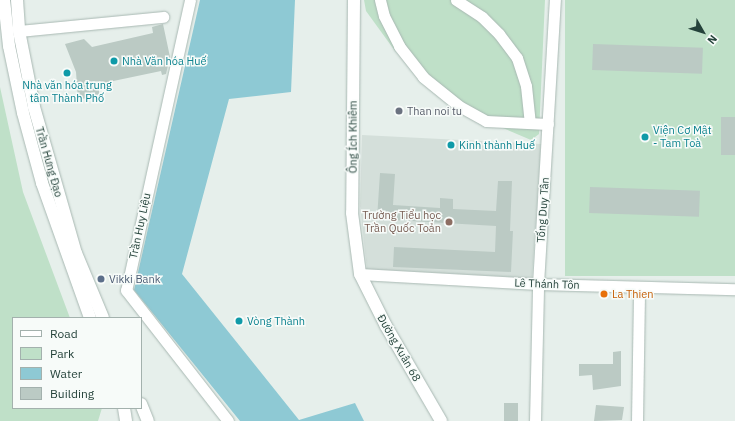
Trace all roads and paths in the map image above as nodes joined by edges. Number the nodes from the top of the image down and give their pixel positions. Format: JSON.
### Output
{"nodes":[{"id":1,"x":4,"y":0,"type":"edge"},
{"id":2,"x":17,"y":0,"type":"edge"},
{"id":3,"x":190,"y":0,"type":"edge"},
{"id":4,"x":354,"y":0,"type":"edge"},
{"id":5,"x":380,"y":0,"type":"edge"},
{"id":6,"x":456,"y":0,"type":"edge"},
{"id":7,"x":555,"y":0,"type":"edge"},
{"id":8,"x":163,"y":17,"type":"dead end"},
{"id":9,"x":19,"y":31,"type":"junction"},
{"id":10,"x":530,"y":123,"type":"junction"},
{"id":11,"x":548,"y":124,"type":"junction"},
{"id":12,"x":360,"y":274,"type":"junction"},
{"id":13,"x":538,"y":284,"type":"junction"},
{"id":14,"x":639,"y":288,"type":"junction"},
{"id":15,"x":735,"y":289,"type":"edge"},
{"id":16,"x":90,"y":317,"type":"edge"},
{"id":17,"x":103,"y":317,"type":"edge"},
{"id":18,"x":142,"y":406,"type":"edge"},
{"id":19,"x":124,"y":409,"type":"edge"},
{"id":20,"x":126,"y":421,"type":"edge"},
{"id":21,"x":148,"y":421,"type":"edge"},
{"id":22,"x":228,"y":421,"type":"edge"},
{"id":23,"x":441,"y":421,"type":"edge"},
{"id":24,"x":535,"y":421,"type":"edge"},
{"id":25,"x":637,"y":421,"type":"edge"}],
"edges":[{"from":1,"to":16,"type":"main road","name":"Trần Hưng Đạo"},
{"from":2,"to":9,"type":"main road","name":"Trần Hưng Đạo"},
{"from":3,"to":22,"type":"street","name":"Trần Huy Liệu"},
{"from":4,"to":12,"type":"main road","name":"Ông Ích Khiêm"},
{"from":5,"to":10,"type":"street"},
{"from":6,"to":10,"type":"street"},
{"from":7,"to":11,"type":"street","name":"Tống Duy Tân"},
{"from":8,"to":9,"type":"street"},
{"from":9,"to":17,"type":"main road","name":"Trần Hưng Đạo"},
{"from":10,"to":11,"type":"street"},
{"from":11,"to":13,"type":"street","name":"Tống Duy Tân"},
{"from":12,"to":13,"type":"street","name":"Lê Thánh Tôn"},
{"from":12,"to":23,"type":"main road","name":"Đường Xuân 68"},
{"from":13,"to":14,"type":"street","name":"Lê Thánh Tôn"},
{"from":13,"to":24,"type":"street","name":"Tống Duy Tân"},
{"from":14,"to":15,"type":"street","name":"Lê Thánh Tôn"},
{"from":14,"to":25,"type":"street"},
{"from":18,"to":21,"type":"main road"},
{"from":19,"to":20,"type":"main road"}]}
